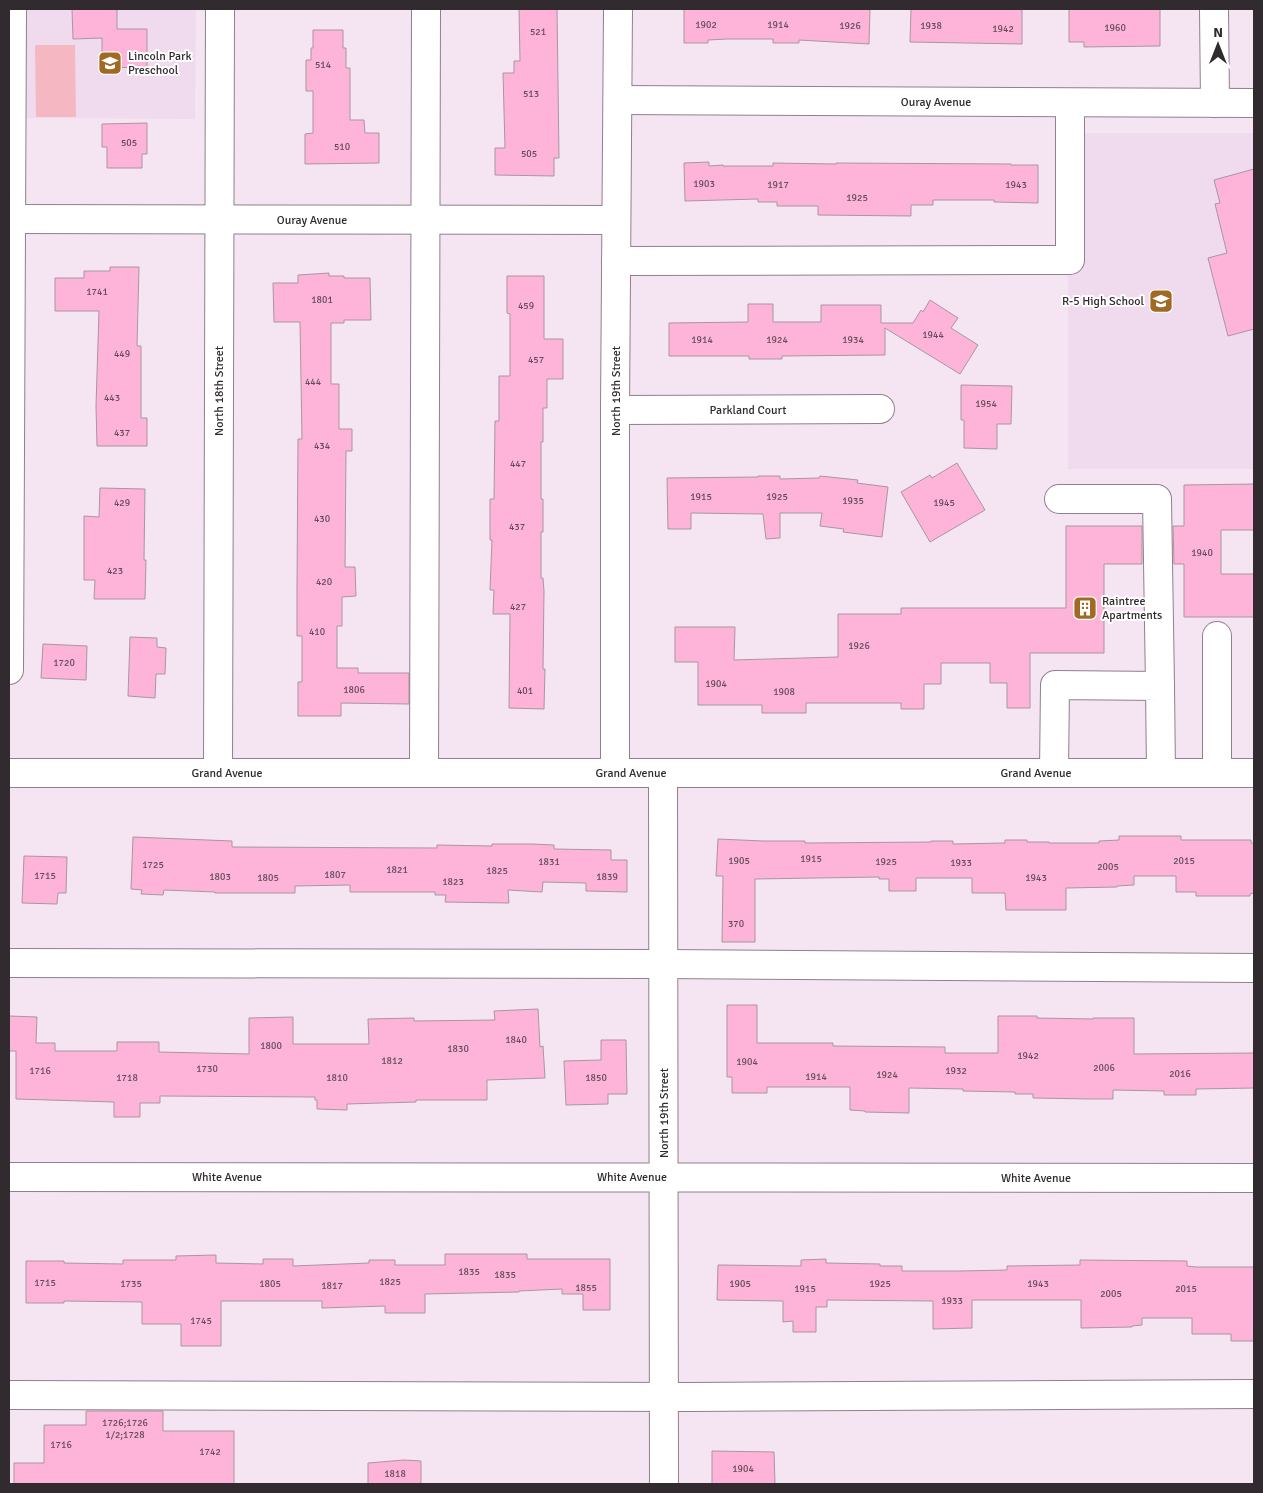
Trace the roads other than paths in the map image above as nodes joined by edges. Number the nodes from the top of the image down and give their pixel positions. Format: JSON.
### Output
{"nodes":[{"id":1,"x":12,"y":9,"type":"edge"},
{"id":2,"x":220,"y":9,"type":"edge"},
{"id":3,"x":426,"y":9,"type":"edge"},
{"id":4,"x":618,"y":9,"type":"edge"},
{"id":5,"x":1214,"y":9,"type":"edge"},
{"id":6,"x":618,"y":100,"type":"junction"},
{"id":7,"x":1070,"y":102,"type":"junction"},
{"id":8,"x":1215,"y":103,"type":"junction"},
{"id":9,"x":1254,"y":103,"type":"edge"},
{"id":10,"x":10,"y":219,"type":"edge"},
{"id":11,"x":220,"y":219,"type":"junction"},
{"id":12,"x":426,"y":220,"type":"junction"},
{"id":13,"x":616,"y":220,"type":"junction"},
{"id":14,"x":616,"y":261,"type":"junction"},
{"id":15,"x":880,"y":409,"type":"dead end"},
{"id":16,"x":615,"y":410,"type":"junction"},
{"id":17,"x":1059,"y":499,"type":"dead end"},
{"id":18,"x":1217,"y":636,"type":"dead end"},
{"id":19,"x":9,"y":670,"type":"edge"},
{"id":20,"x":1160,"y":686,"type":"junction"},
{"id":21,"x":9,"y":773,"type":"edge"},
{"id":22,"x":218,"y":773,"type":"junction"},
{"id":23,"x":424,"y":773,"type":"junction"},
{"id":24,"x":615,"y":773,"type":"junction"},
{"id":25,"x":663,"y":773,"type":"junction"},
{"id":26,"x":1054,"y":773,"type":"junction"},
{"id":27,"x":1161,"y":773,"type":"junction"},
{"id":28,"x":1217,"y":773,"type":"junction"},
{"id":29,"x":1254,"y":773,"type":"edge"},
{"id":30,"x":9,"y":963,"type":"edge"},
{"id":31,"x":664,"y":964,"type":"junction"},
{"id":32,"x":1254,"y":968,"type":"edge"},
{"id":33,"x":9,"y":1177,"type":"edge"},
{"id":34,"x":664,"y":1178,"type":"junction"},
{"id":35,"x":1254,"y":1178,"type":"edge"},
{"id":36,"x":1254,"y":1394,"type":"edge"},
{"id":37,"x":9,"y":1395,"type":"edge"},
{"id":38,"x":665,"y":1397,"type":"junction"},
{"id":39,"x":664,"y":1484,"type":"edge"}],
"edges":[{"from":1,"to":10,"type":"street"},
{"from":2,"to":11,"type":"street","name":"North 18th Street"},
{"from":3,"to":12,"type":"street"},
{"from":4,"to":6,"type":"street","name":"North 19th Street"},
{"from":5,"to":8,"type":"street"},
{"from":6,"to":7,"type":"street","name":"Ouray Avenue"},
{"from":6,"to":13,"type":"street","name":"North 19th Street"},
{"from":7,"to":8,"type":"street","name":"Ouray Avenue"},
{"from":7,"to":14,"type":"street"},
{"from":8,"to":9,"type":"street","name":"Ouray Avenue"},
{"from":10,"to":11,"type":"street","name":"Ouray Avenue"},
{"from":10,"to":19,"type":"street"},
{"from":11,"to":12,"type":"street","name":"Ouray Avenue"},
{"from":11,"to":22,"type":"street","name":"North 18th Street"},
{"from":12,"to":13,"type":"street","name":"Ouray Avenue"},
{"from":12,"to":23,"type":"street"},
{"from":13,"to":14,"type":"street","name":"North 19th Street"},
{"from":14,"to":16,"type":"street","name":"North 19th Street"},
{"from":15,"to":16,"type":"street","name":"Parkland Court"},
{"from":16,"to":24,"type":"street","name":"North 19th Street"},
{"from":17,"to":20,"type":"street"},
{"from":18,"to":28,"type":"street"},
{"from":20,"to":26,"type":"street"},
{"from":20,"to":27,"type":"street"},
{"from":21,"to":22,"type":"street","name":"Grand Avenue"},
{"from":22,"to":23,"type":"street","name":"Grand Avenue"},
{"from":23,"to":24,"type":"street","name":"Grand Avenue"},
{"from":24,"to":25,"type":"street","name":"Grand Avenue"},
{"from":25,"to":26,"type":"street","name":"Grand Avenue"},
{"from":25,"to":31,"type":"street","name":"North 19th Street"},
{"from":26,"to":27,"type":"street","name":"Grand Avenue"},
{"from":27,"to":28,"type":"street","name":"Grand Avenue"},
{"from":28,"to":29,"type":"street","name":"Grand Avenue"},
{"from":30,"to":31,"type":"street"},
{"from":31,"to":32,"type":"street"},
{"from":31,"to":34,"type":"street","name":"North 19th Street"},
{"from":33,"to":34,"type":"street","name":"White Avenue"},
{"from":34,"to":35,"type":"street","name":"White Avenue"},
{"from":34,"to":38,"type":"street","name":"North 19th Street"},
{"from":36,"to":38,"type":"street"},
{"from":37,"to":38,"type":"street"},
{"from":38,"to":39,"type":"street","name":"North 19th Street"}]}
